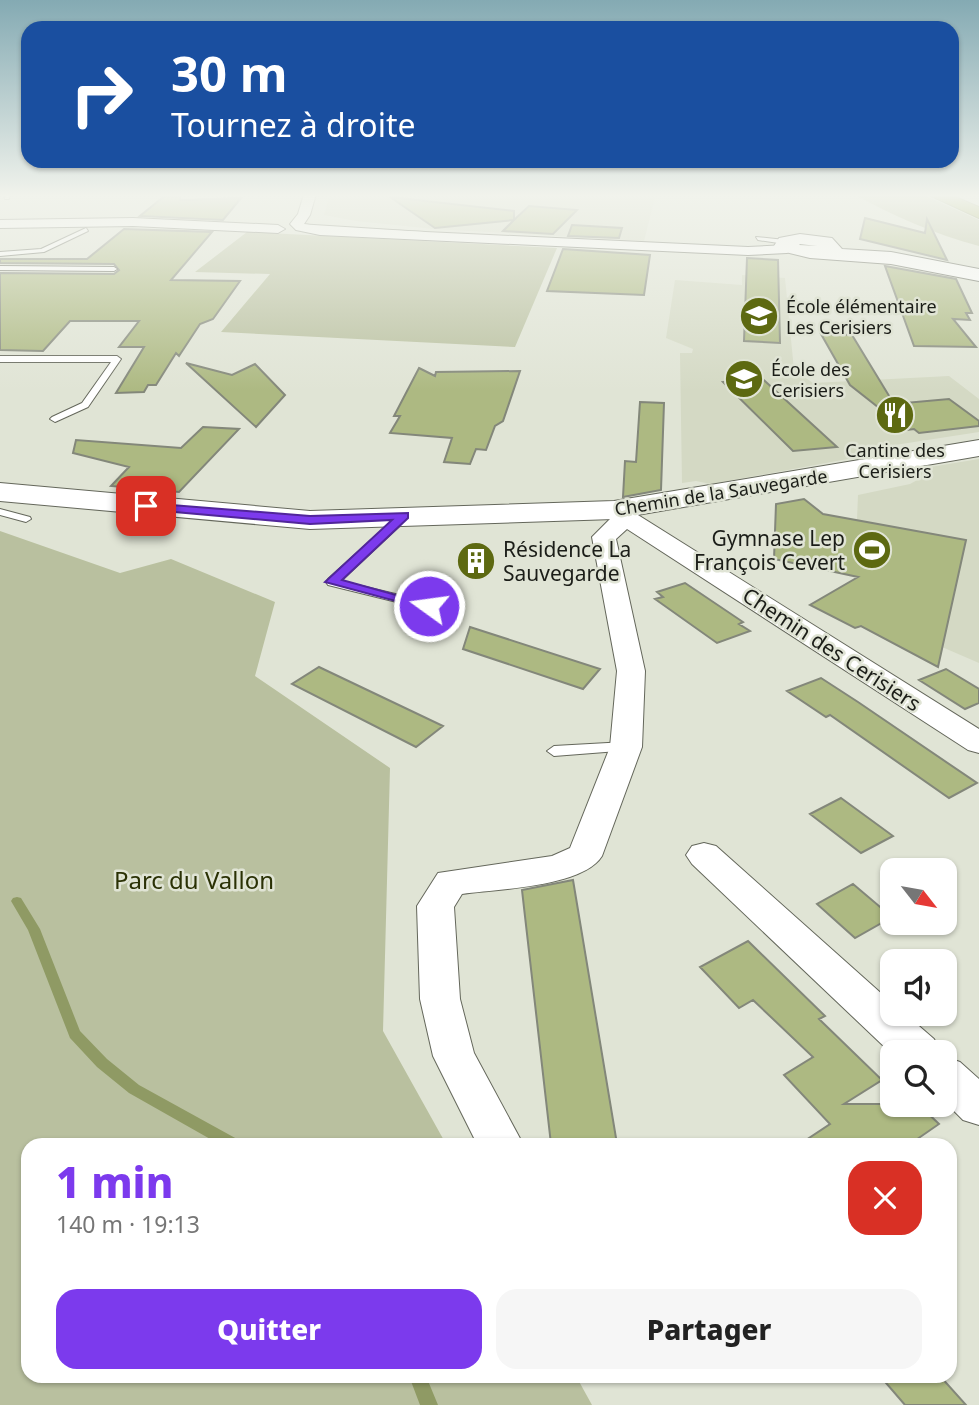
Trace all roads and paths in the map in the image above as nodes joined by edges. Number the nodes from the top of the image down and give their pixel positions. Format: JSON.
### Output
{"nodes":[{"id":1,"x":896,"y":260,"type":"edge"},
{"id":2,"x":0,"y":268,"type":"edge"},
{"id":3,"x":114,"y":269,"type":"dead end"},
{"id":4,"x":979,"y":275,"type":"edge"},
{"id":5,"x":0,"y":359,"type":"edge"},
{"id":6,"x":55,"y":419,"type":"dead end"},
{"id":7,"x":979,"y":447,"type":"edge"},
{"id":8,"x":0,"y":492,"type":"edge"},
{"id":9,"x":0,"y":512,"type":"edge"},
{"id":10,"x":620,"y":514,"type":"junction"},
{"id":11,"x":404,"y":516,"type":"junction"},
{"id":12,"x":26,"y":519,"type":"dead end"},
{"id":13,"x":429,"y":606,"type":"dead end"},
{"id":14,"x":979,"y":743,"type":"edge"},
{"id":15,"x":626,"y":747,"type":"junction"},
{"id":16,"x":554,"y":751,"type":"dead end"},
{"id":17,"x":704,"y":855,"type":"dead end"},
{"id":18,"x":906,"y":1040,"type":"edge"},
{"id":19,"x":957,"y":1086,"type":"edge"},
{"id":20,"x":979,"y":1106,"type":"edge"},
{"id":21,"x":497,"y":1138,"type":"edge"}],
"edges":[{"from":1,"to":4,"type":"street"},
{"from":2,"to":3,"type":"lane"},
{"from":5,"to":6,"type":"lane"},
{"from":7,"to":10,"type":"street","name":"Chemin de la Sauvegarde"},
{"from":8,"to":11,"type":"street","name":"Chemin de la Sauvegarde"},
{"from":9,"to":12,"type":"lane"},
{"from":10,"to":11,"type":"street","name":"Chemin de la Sauvegarde"},
{"from":10,"to":14,"type":"street","name":"Chemin des Cerisiers"},
{"from":10,"to":15,"type":"street","name":"Chemin de la Sauvegarde"},
{"from":11,"to":13,"type":"lane"},
{"from":15,"to":16,"type":"lane"},
{"from":15,"to":21,"type":"street","name":"Chemin de la Sauvegarde"},
{"from":17,"to":18,"type":"street"},
{"from":19,"to":20,"type":"street"}]}
